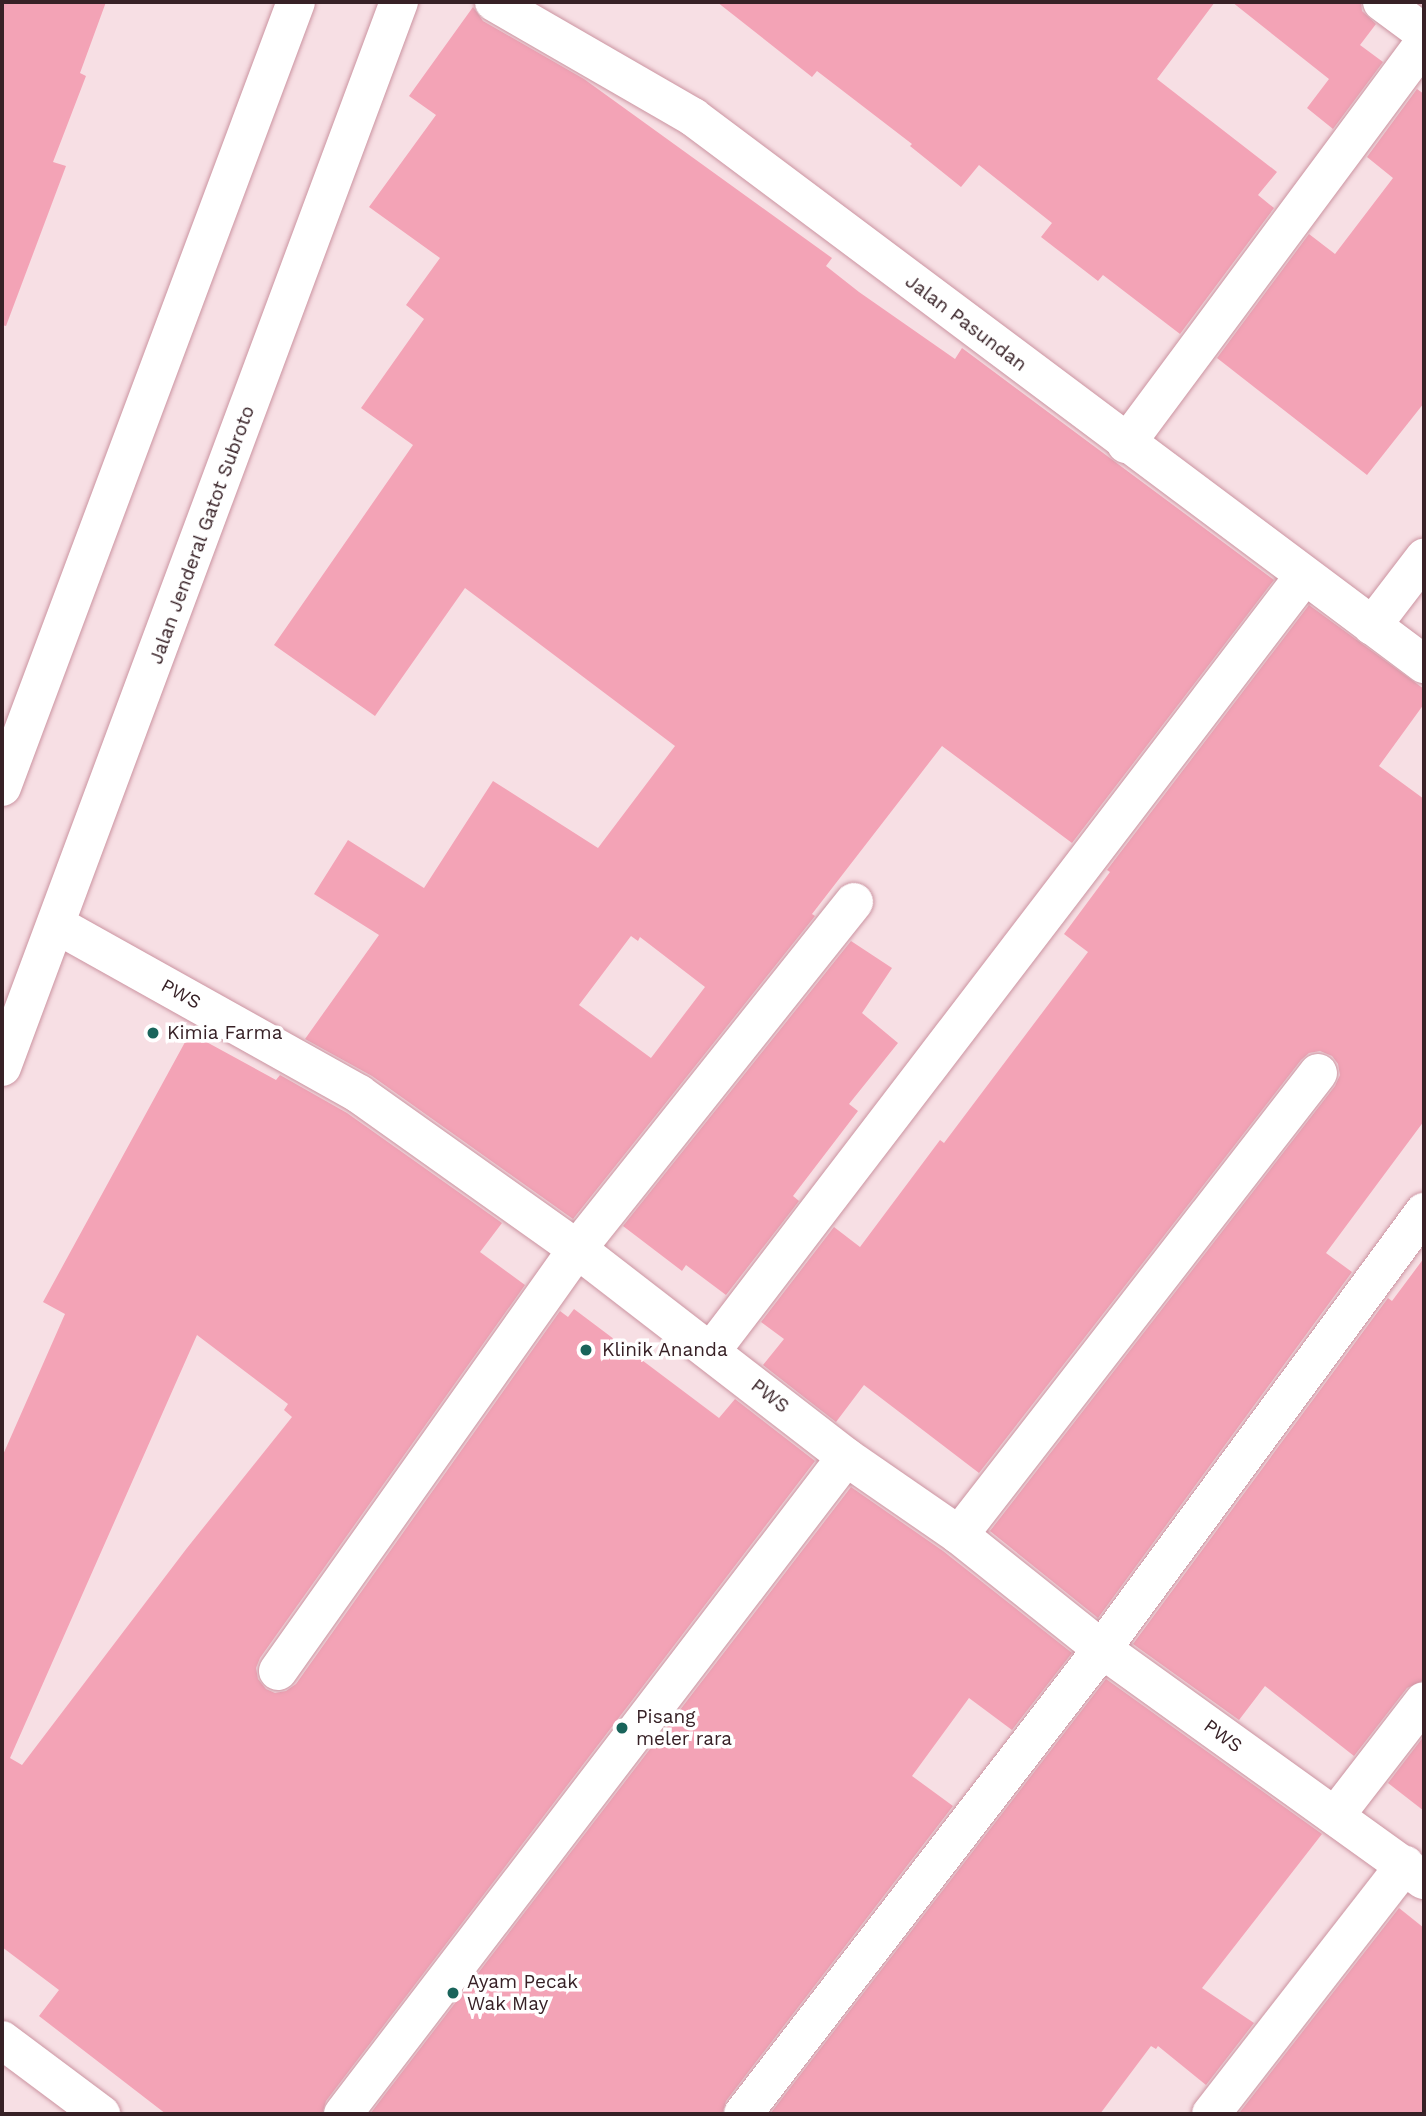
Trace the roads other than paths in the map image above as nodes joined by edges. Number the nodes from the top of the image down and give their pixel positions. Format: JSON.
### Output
{"nodes":[{"id":1,"x":296,"y":2,"type":"edge"},
{"id":2,"x":399,"y":2,"type":"edge"},
{"id":3,"x":494,"y":2,"type":"edge"},
{"id":4,"x":1382,"y":2,"type":"edge"},
{"id":5,"x":1424,"y":33,"type":"edge"},
{"id":6,"x":1424,"y":43,"type":"edge"},
{"id":7,"x":1126,"y":444,"type":"junction"},
{"id":8,"x":1424,"y":558,"type":"edge"},
{"id":9,"x":1304,"y":576,"type":"junction"},
{"id":10,"x":1372,"y":626,"type":"junction"},
{"id":11,"x":1424,"y":664,"type":"edge"},
{"id":12,"x":2,"y":787,"type":"edge"},
{"id":13,"x":854,"y":902,"type":"dead end"},
{"id":14,"x":57,"y":925,"type":"junction"},
{"id":15,"x":2,"y":1068,"type":"edge"},
{"id":16,"x":1318,"y":1073,"type":"dead end"},
{"id":17,"x":1424,"y":1212,"type":"edge"},
{"id":18,"x":577,"y":1249,"type":"junction"},
{"id":19,"x":712,"y":1350,"type":"junction"},
{"id":20,"x":846,"y":1457,"type":"junction"},
{"id":21,"x":959,"y":1535,"type":"junction"},
{"id":22,"x":1102,"y":1649,"type":"junction"},
{"id":23,"x":278,"y":1671,"type":"dead end"},
{"id":24,"x":1424,"y":1701,"type":"edge"},
{"id":25,"x":1335,"y":1816,"type":"junction"},
{"id":26,"x":1415,"y":1873,"type":"edge"},
{"id":27,"x":2,"y":2040,"type":"edge"},
{"id":28,"x":101,"y":2114,"type":"edge"},
{"id":29,"x":343,"y":2114,"type":"edge"},
{"id":30,"x":743,"y":2114,"type":"edge"},
{"id":31,"x":1211,"y":2114,"type":"edge"}],
"edges":[{"from":1,"to":12,"type":"street"},
{"from":2,"to":14,"type":"street","name":"Jalan Jenderal Gatot Subroto"},
{"from":3,"to":7,"type":"street","name":"Jalan Pasundan"},
{"from":4,"to":5,"type":"street"},
{"from":6,"to":7,"type":"street"},
{"from":7,"to":9,"type":"street","name":"Jalan Pasundan"},
{"from":8,"to":10,"type":"street"},
{"from":9,"to":10,"type":"street","name":"Jalan Pasundan"},
{"from":9,"to":19,"type":"street"},
{"from":10,"to":11,"type":"street","name":"Jalan Pasundan"},
{"from":13,"to":18,"type":"street"},
{"from":14,"to":15,"type":"street","name":"Jalan Jenderal Gatot Subroto"},
{"from":14,"to":18,"type":"street","name":"PWS"},
{"from":16,"to":21,"type":"street"},
{"from":17,"to":22,"type":"street"},
{"from":18,"to":19,"type":"street","name":"PWS"},
{"from":18,"to":23,"type":"street"},
{"from":19,"to":20,"type":"street","name":"PWS"},
{"from":20,"to":21,"type":"street","name":"PWS"},
{"from":20,"to":29,"type":"street"},
{"from":21,"to":22,"type":"street","name":"PWS"},
{"from":22,"to":25,"type":"street","name":"PWS"},
{"from":22,"to":30,"type":"street"},
{"from":24,"to":25,"type":"street"},
{"from":25,"to":26,"type":"street","name":"PWS"},
{"from":26,"to":31,"type":"street"},
{"from":27,"to":28,"type":"street"}]}
